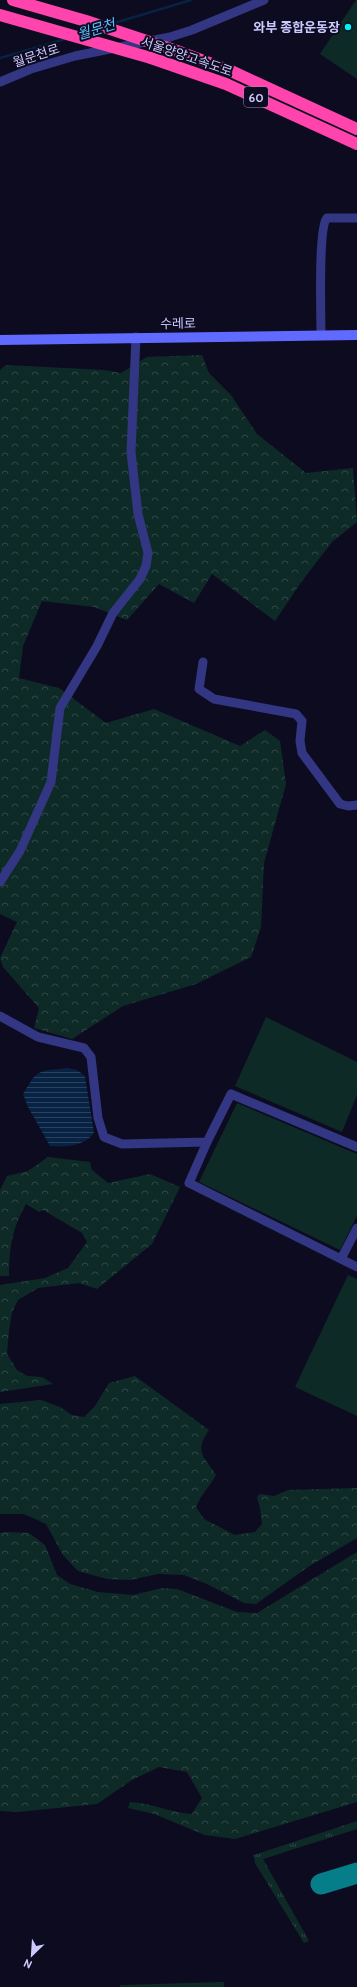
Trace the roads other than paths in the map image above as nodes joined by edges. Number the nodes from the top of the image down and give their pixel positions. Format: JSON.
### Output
{"nodes":[{"id":1,"x":13,"y":0,"type":"edge"},
{"id":2,"x":264,"y":0,"type":"edge"},
{"id":3,"x":0,"y":15,"type":"edge"},
{"id":4,"x":0,"y":82,"type":"edge"},
{"id":5,"x":357,"y":128,"type":"edge"},
{"id":6,"x":357,"y":144,"type":"edge"},
{"id":7,"x":357,"y":218,"type":"edge"},
{"id":8,"x":320,"y":335,"type":"junction"},
{"id":9,"x":357,"y":335,"type":"edge"},
{"id":10,"x":136,"y":337,"type":"junction"},
{"id":11,"x":0,"y":340,"type":"edge"},
{"id":12,"x":203,"y":662,"type":"dead end"},
{"id":13,"x":357,"y":805,"type":"edge"},
{"id":14,"x":0,"y":882,"type":"edge"},
{"id":15,"x":0,"y":1016,"type":"edge"},
{"id":16,"x":207,"y":1142,"type":"junction"},
{"id":17,"x":357,"y":1147,"type":"edge"},
{"id":18,"x":357,"y":1228,"type":"edge"},
{"id":19,"x":341,"y":1259,"type":"junction"},
{"id":20,"x":357,"y":1267,"type":"edge"}],
"edges":[{"from":1,"to":5,"type":"highway","name":"서울양양고속도로","number":"60","bridge":true},
{"from":2,"to":4,"type":"street","name":"월문천로"},
{"from":3,"to":6,"type":"highway","name":"서울양양고속도로","number":"60","bridge":true},
{"from":7,"to":8,"type":"street"},
{"from":8,"to":9,"type":"main road","name":"수레로"},
{"from":8,"to":10,"type":"main road","name":"수레로"},
{"from":10,"to":11,"type":"main road","name":"수레로"},
{"from":10,"to":14,"type":"street"},
{"from":12,"to":13,"type":"street"},
{"from":15,"to":16,"type":"street"},
{"from":16,"to":17,"type":"street"},
{"from":16,"to":19,"type":"street"},
{"from":18,"to":19,"type":"street"},
{"from":19,"to":20,"type":"street"}]}
